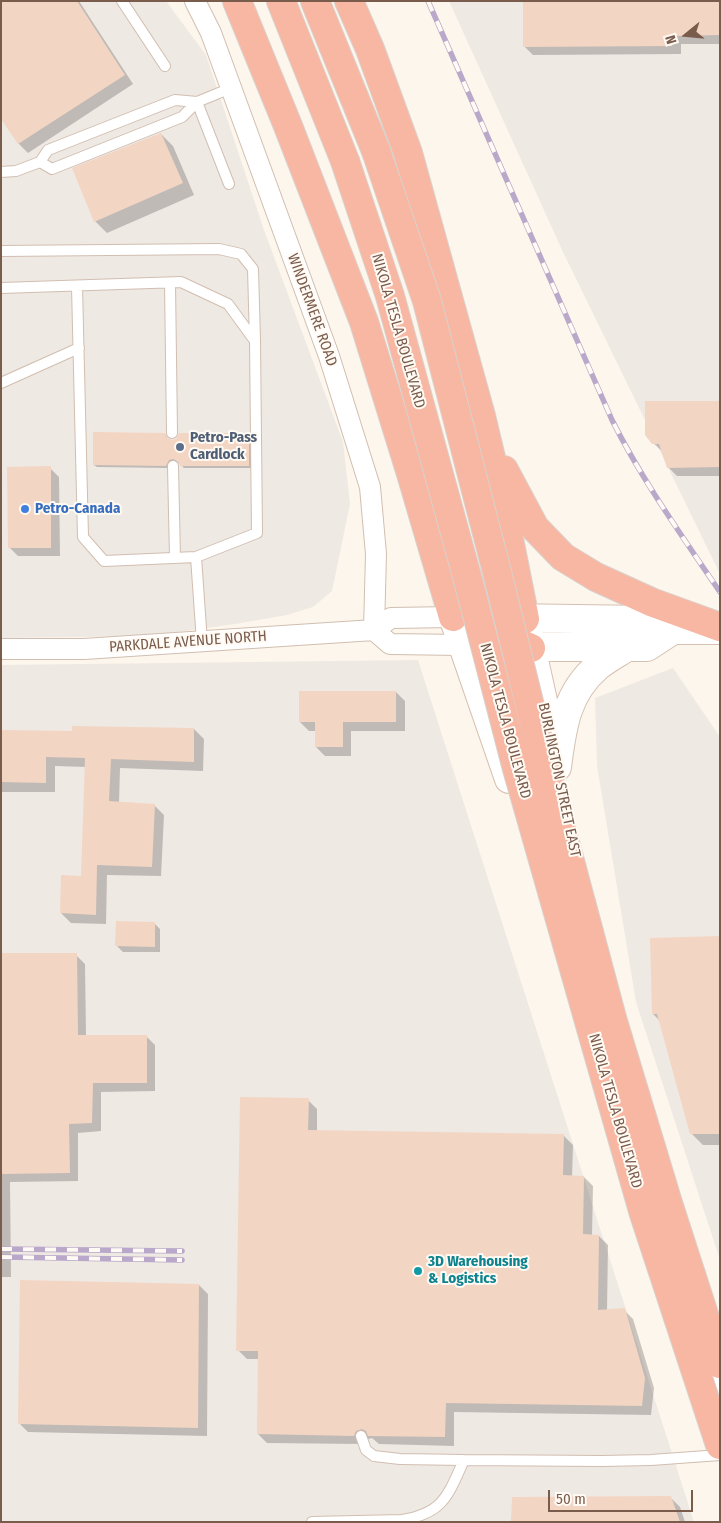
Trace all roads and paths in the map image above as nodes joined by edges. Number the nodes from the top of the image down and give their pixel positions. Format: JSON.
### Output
{"nodes":[{"id":1,"x":122,"y":1,"type":"edge"},
{"id":2,"x":195,"y":1,"type":"edge"},
{"id":3,"x":237,"y":1,"type":"edge"},
{"id":4,"x":281,"y":1,"type":"edge"},
{"id":5,"x":315,"y":1,"type":"edge"},
{"id":6,"x":348,"y":1,"type":"edge"},
{"id":7,"x":165,"y":66,"type":"dead end"},
{"id":8,"x":231,"y":88,"type":"junction"},
{"id":9,"x":197,"y":102,"type":"junction"},
{"id":10,"x":40,"y":162,"type":"junction"},
{"id":11,"x":1,"y":172,"type":"edge"},
{"id":12,"x":229,"y":184,"type":"dead end"},
{"id":13,"x":1,"y":251,"type":"edge"},
{"id":14,"x":170,"y":283,"type":"junction"},
{"id":15,"x":77,"y":286,"type":"junction"},
{"id":16,"x":1,"y":288,"type":"edge"},
{"id":17,"x":255,"y":341,"type":"junction"},
{"id":18,"x":79,"y":348,"type":"junction"},
{"id":19,"x":1,"y":383,"type":"edge"},
{"id":20,"x":481,"y":416,"type":"junction"},
{"id":21,"x":172,"y":433,"type":"dead end"},
{"id":22,"x":173,"y":466,"type":"dead end"},
{"id":23,"x":412,"y":477,"type":"junction"},
{"id":24,"x":196,"y":557,"type":"junction"},
{"id":25,"x":175,"y":558,"type":"junction"},
{"id":26,"x":453,"y":617,"type":"junction"},
{"id":27,"x":489,"y":618,"type":"junction"},
{"id":28,"x":524,"y":619,"type":"junction"},
{"id":29,"x":720,"y":629,"type":"edge"},
{"id":30,"x":374,"y":630,"type":"junction"},
{"id":31,"x":672,"y":630,"type":"junction"},
{"id":32,"x":202,"y":642,"type":"junction"},
{"id":33,"x":462,"y":646,"type":"junction"},
{"id":34,"x":497,"y":646,"type":"junction"},
{"id":35,"x":627,"y":647,"type":"junction"},
{"id":36,"x":531,"y":648,"type":"junction"},
{"id":37,"x":1,"y":649,"type":"edge"},
{"id":38,"x":557,"y":767,"type":"junction"},
{"id":39,"x":578,"y":870,"type":"junction"},
{"id":40,"x":581,"y":942,"type":"junction"},
{"id":41,"x":720,"y":1364,"type":"edge"},
{"id":42,"x":720,"y":1399,"type":"edge"},
{"id":43,"x":360,"y":1436,"type":"dead end"},
{"id":44,"x":720,"y":1445,"type":"edge"},
{"id":45,"x":720,"y":1455,"type":"edge"},
{"id":46,"x":464,"y":1460,"type":"junction"},
{"id":47,"x":312,"y":1522,"type":"edge"}],
"edges":[{"from":1,"to":7,"type":"lane"},
{"from":2,"to":8,"type":"street","name":"WINDERMERE ROAD"},
{"from":3,"to":23,"type":"highway"},
{"from":4,"to":44,"type":"highway","name":"NIKOLA TESLA BOULEVARD","bridge":true},
{"from":5,"to":41,"type":"highway","name":"NIKOLA TESLA BOULEVARD","bridge":true},
{"from":6,"to":20,"type":"highway"},
{"from":8,"to":9,"type":"lane"},
{"from":8,"to":30,"type":"street","name":"WINDERMERE ROAD"},
{"from":9,"to":10,"type":"lane"},
{"from":9,"to":10,"type":"lane"},
{"from":9,"to":12,"type":"lane"},
{"from":10,"to":11,"type":"lane"},
{"from":13,"to":17,"type":"lane"},
{"from":14,"to":15,"type":"lane"},
{"from":14,"to":17,"type":"lane"},
{"from":14,"to":21,"type":"lane"},
{"from":15,"to":16,"type":"lane"},
{"from":15,"to":18,"type":"lane"},
{"from":17,"to":24,"type":"lane"},
{"from":18,"to":19,"type":"lane"},
{"from":18,"to":25,"type":"lane"},
{"from":20,"to":28,"type":"highway"},
{"from":20,"to":29,"type":"highway"},
{"from":22,"to":25,"type":"lane"},
{"from":23,"to":26,"type":"highway"},
{"from":23,"to":27,"type":"highway"},
{"from":24,"to":25,"type":"lane"},
{"from":24,"to":32,"type":"lane"},
{"from":26,"to":27,"type":"main road","name":"PARKDALE AVENUE NORTH"},
{"from":26,"to":30,"type":"street","name":"PARKDALE AVENUE NORTH"},
{"from":26,"to":33,"type":"main road","name":"BURLINGTON STREET EAST"},
{"from":26,"to":34,"type":"main road"},
{"from":27,"to":28,"type":"main road","name":"PARKDALE AVENUE NORTH"},
{"from":27,"to":36,"type":"highway"},
{"from":28,"to":31,"type":"main road","name":"PARKDALE AVENUE NORTH"},
{"from":28,"to":36,"type":"main road","name":"BURLINGTON STREET EAST"},
{"from":29,"to":31,"type":"main road","name":"PARKDALE AVENUE NORTH"},
{"from":30,"to":32,"type":"street","name":"PARKDALE AVENUE NORTH"},
{"from":30,"to":33,"type":"street"},
{"from":31,"to":35,"type":"main road"},
{"from":32,"to":37,"type":"street","name":"PARKDALE AVENUE NORTH"},
{"from":33,"to":34,"type":"main road"},
{"from":33,"to":40,"type":"main road","name":"BURLINGTON STREET EAST"},
{"from":34,"to":36,"type":"main road"},
{"from":34,"to":39,"type":"main road"},
{"from":35,"to":36,"type":"main road"},
{"from":35,"to":38,"type":"main road"},
{"from":36,"to":38,"type":"main road","name":"BURLINGTON STREET EAST"},
{"from":38,"to":39,"type":"main road","name":"BURLINGTON STREET EAST"},
{"from":39,"to":40,"type":"main road","name":"BURLINGTON STREET EAST"},
{"from":40,"to":42,"type":"main road","name":"BURLINGTON STREET EAST"},
{"from":43,"to":46,"type":"lane"},
{"from":45,"to":46,"type":"lane"},
{"from":46,"to":47,"type":"lane"}]}
